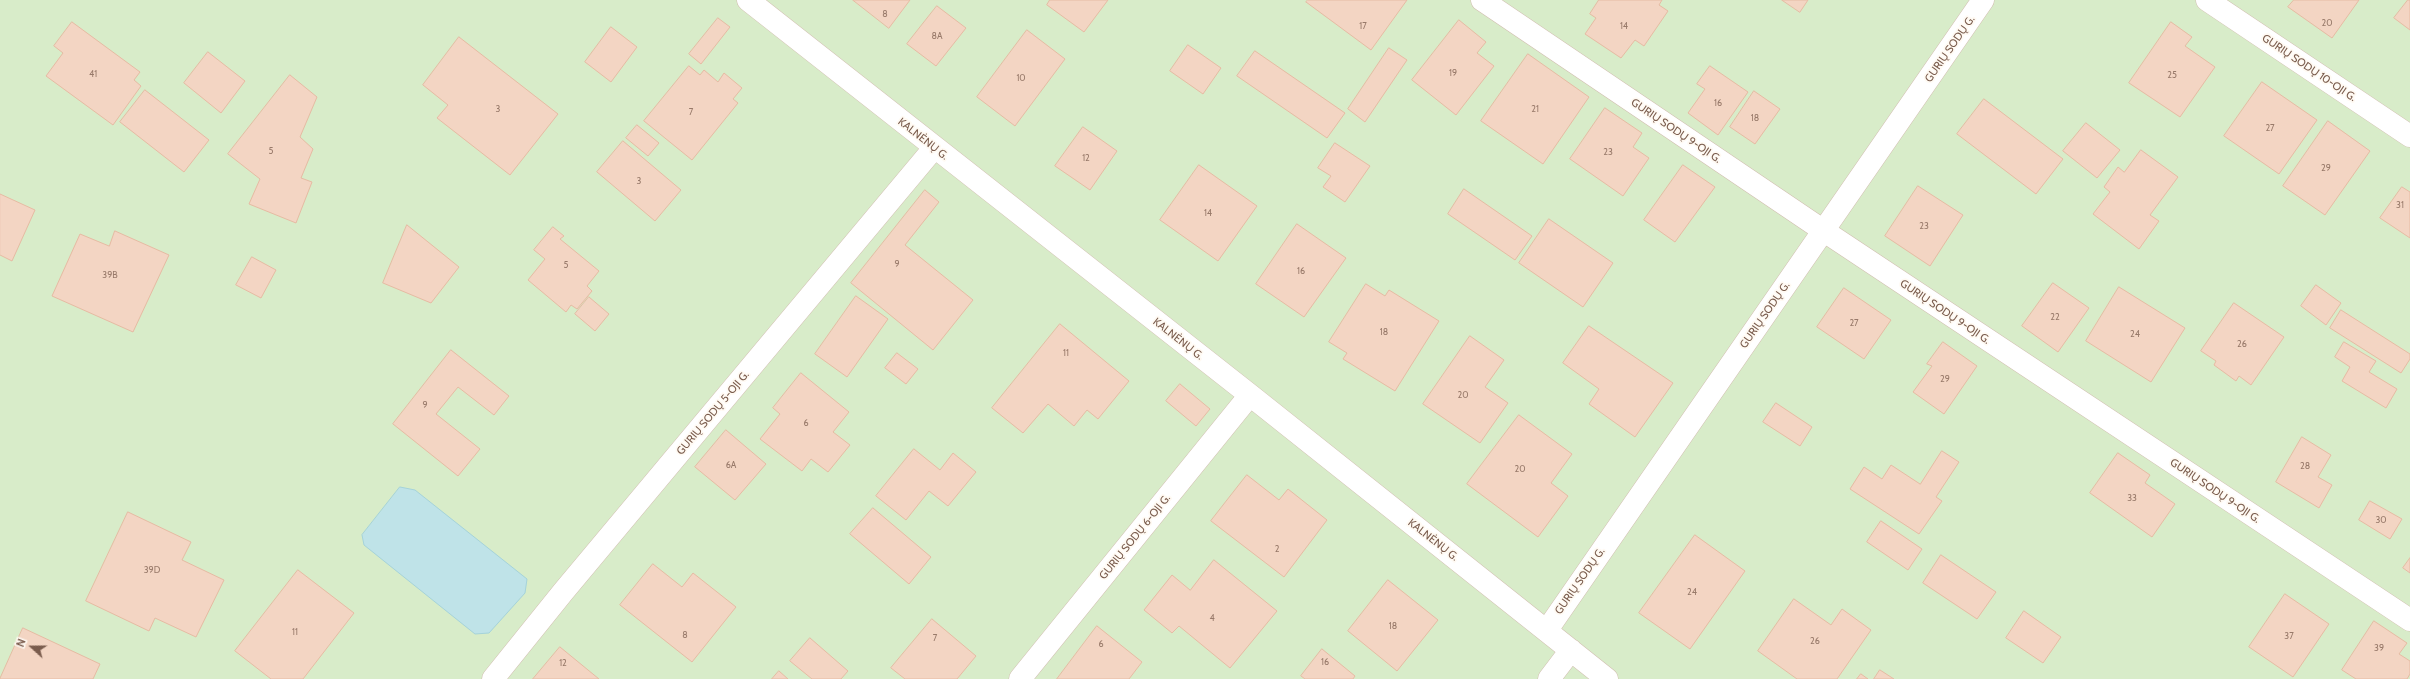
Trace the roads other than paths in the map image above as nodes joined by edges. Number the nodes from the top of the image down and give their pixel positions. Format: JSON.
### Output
{"nodes":[{"id":1,"x":748,"y":0,"type":"edge"},
{"id":2,"x":1482,"y":0,"type":"edge"},
{"id":3,"x":1983,"y":0,"type":"edge"},
{"id":4,"x":2207,"y":0,"type":"edge"},
{"id":5,"x":2410,"y":136,"type":"edge"},
{"id":6,"x":934,"y":148,"type":"junction"},
{"id":7,"x":1824,"y":231,"type":"junction"},
{"id":8,"x":1250,"y":395,"type":"junction"},
{"id":9,"x":2410,"y":620,"type":"edge"},
{"id":10,"x":1547,"y":630,"type":"junction"},
{"id":11,"x":1571,"y":650,"type":"junction"},
{"id":12,"x":493,"y":679,"type":"edge"},
{"id":13,"x":1020,"y":679,"type":"edge"},
{"id":14,"x":1548,"y":679,"type":"edge"},
{"id":15,"x":1607,"y":679,"type":"edge"}],
"edges":[{"from":1,"to":6,"type":"street","name":"KALNĖNŲ G."},
{"from":2,"to":7,"type":"street","name":"GURIŲ SODŲ 9-OJI G."},
{"from":3,"to":7,"type":"street","name":"GURIŲ SODŲ G."},
{"from":4,"to":5,"type":"street","name":"GURIŲ SODŲ 10-OJI G."},
{"from":6,"to":8,"type":"street","name":"KALNĖNŲ G."},
{"from":6,"to":12,"type":"street","name":"GURIŲ SODŲ 5-OJI G."},
{"from":7,"to":9,"type":"street","name":"GURIŲ SODŲ 9-OJI G."},
{"from":7,"to":10,"type":"street","name":"GURIŲ SODŲ G."},
{"from":8,"to":10,"type":"street","name":"KALNĖNŲ G."},
{"from":8,"to":13,"type":"street","name":"GURIŲ SODŲ 6-OJI G."},
{"from":10,"to":11,"type":"street","name":"KALNĖNŲ G."},
{"from":11,"to":14,"type":"street"},
{"from":11,"to":15,"type":"street","name":"KALNĖNŲ G."}]}
